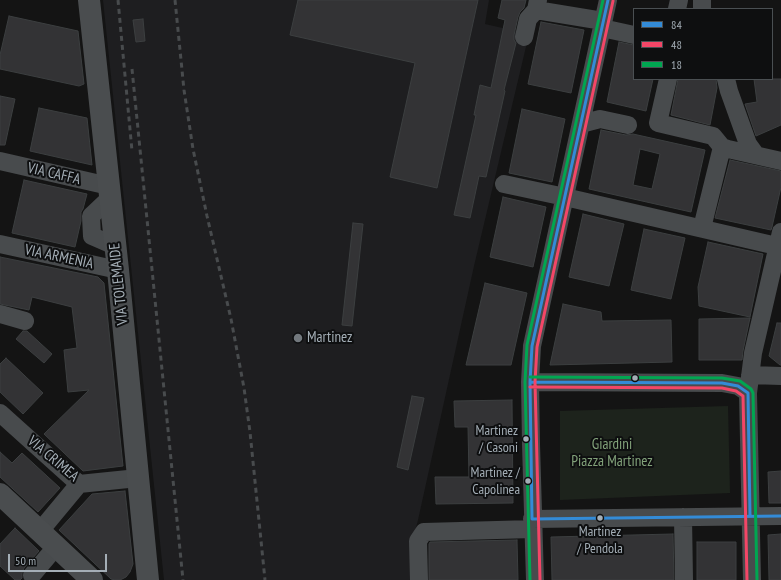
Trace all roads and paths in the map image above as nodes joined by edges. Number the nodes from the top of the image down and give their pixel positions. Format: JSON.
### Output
{"nodes":[{"id":1,"x":89,"y":0,"type":"edge"},
{"id":2,"x":608,"y":0,"type":"edge"},
{"id":3,"x":537,"y":5,"type":"edge"},
{"id":4,"x":557,"y":6,"type":"edge"},
{"id":5,"x":602,"y":25,"type":"junction"},
{"id":6,"x":633,"y":35,"type":"edge"},
{"id":7,"x":524,"y":37,"type":"dead end"},
{"id":8,"x":668,"y":80,"type":"edge"},
{"id":9,"x":726,"y":80,"type":"edge"},
{"id":10,"x":581,"y":124,"type":"junction"},
{"id":11,"x":628,"y":125,"type":"dead end"},
{"id":12,"x":718,"y":141,"type":"junction"},
{"id":13,"x":756,"y":155,"type":"junction"},
{"id":14,"x":781,"y":161,"type":"edge"},
{"id":15,"x":0,"y":162,"type":"edge"},
{"id":16,"x":504,"y":184,"type":"dead end"},
{"id":17,"x":109,"y":192,"type":"junction"},
{"id":18,"x":566,"y":196,"type":"junction"},
{"id":19,"x":702,"y":228,"type":"junction"},
{"id":20,"x":780,"y":241,"type":"edge"},
{"id":21,"x":0,"y":244,"type":"edge"},
{"id":22,"x":118,"y":270,"type":"junction"},
{"id":23,"x":0,"y":314,"type":"edge"},
{"id":24,"x":25,"y":321,"type":"dead end"},
{"id":25,"x":750,"y":375,"type":"junction"},
{"id":26,"x":781,"y":376,"type":"edge"},
{"id":27,"x":530,"y":382,"type":"junction"},
{"id":28,"x":748,"y":393,"type":"junction"},
{"id":29,"x":0,"y":413,"type":"edge"},
{"id":30,"x":138,"y":478,"type":"junction"},
{"id":31,"x":79,"y":484,"type":"junction"},
{"id":32,"x":0,"y":494,"type":"edge"},
{"id":33,"x":750,"y":516,"type":"junction"},
{"id":34,"x":781,"y":516,"type":"edge"},
{"id":35,"x":683,"y":517,"type":"junction"},
{"id":36,"x":532,"y":524,"type":"junction"},
{"id":37,"x":40,"y":531,"type":"junction"},
{"id":38,"x":49,"y":555,"type":"dead end"},
{"id":39,"x":32,"y":575,"type":"dead end"},
{"id":40,"x":144,"y":576,"type":"edge"},
{"id":41,"x":92,"y":580,"type":"edge"},
{"id":42,"x":419,"y":580,"type":"edge"},
{"id":43,"x":535,"y":580,"type":"edge"},
{"id":44,"x":684,"y":580,"type":"edge"},
{"id":45,"x":752,"y":580,"type":"edge"}],
"edges":[{"from":1,"to":17,"type":"main road","name":"VIA TOLEMAIDE"},
{"from":2,"to":5,"type":"street"},
{"from":3,"to":4,"type":"street"},
{"from":3,"to":7,"type":"street"},
{"from":4,"to":5,"type":"street"},
{"from":5,"to":6,"type":"street"},
{"from":5,"to":10,"type":"street"},
{"from":8,"to":12,"type":"street"},
{"from":9,"to":13,"type":"street"},
{"from":10,"to":11,"type":"street"},
{"from":10,"to":18,"type":"street"},
{"from":12,"to":13,"type":"street"},
{"from":12,"to":19,"type":"street"},
{"from":13,"to":14,"type":"street"},
{"from":15,"to":17,"type":"street","name":"VIA CAFFA"},
{"from":16,"to":18,"type":"street"},
{"from":17,"to":22,"type":"main road","name":"VIA TOLEMAIDE"},
{"from":18,"to":19,"type":"street"},
{"from":18,"to":27,"type":"street"},
{"from":19,"to":20,"type":"street"},
{"from":20,"to":25,"type":"street"},
{"from":21,"to":22,"type":"street","name":"VIA ARMENIA"},
{"from":22,"to":30,"type":"main road","name":"VIA TOLEMAIDE"},
{"from":23,"to":24,"type":"street"},
{"from":25,"to":26,"type":"street"},
{"from":25,"to":28,"type":"street"},
{"from":27,"to":28,"type":"street"},
{"from":27,"to":36,"type":"street"},
{"from":28,"to":33,"type":"street"},
{"from":29,"to":31,"type":"street","name":"VIA CRIMEA"},
{"from":30,"to":31,"type":"street","name":"VIA CRIMEA"},
{"from":30,"to":40,"type":"main road","name":"VIA TOLEMAIDE"},
{"from":31,"to":37,"type":"street"},
{"from":32,"to":37,"type":"main road"},
{"from":33,"to":34,"type":"street"},
{"from":33,"to":35,"type":"street"},
{"from":33,"to":45,"type":"street"},
{"from":35,"to":36,"type":"street"},
{"from":35,"to":44,"type":"street"},
{"from":36,"to":42,"type":"street"},
{"from":36,"to":43,"type":"street"},
{"from":37,"to":41,"type":"main road"},
{"from":38,"to":39,"type":"street"}]}
